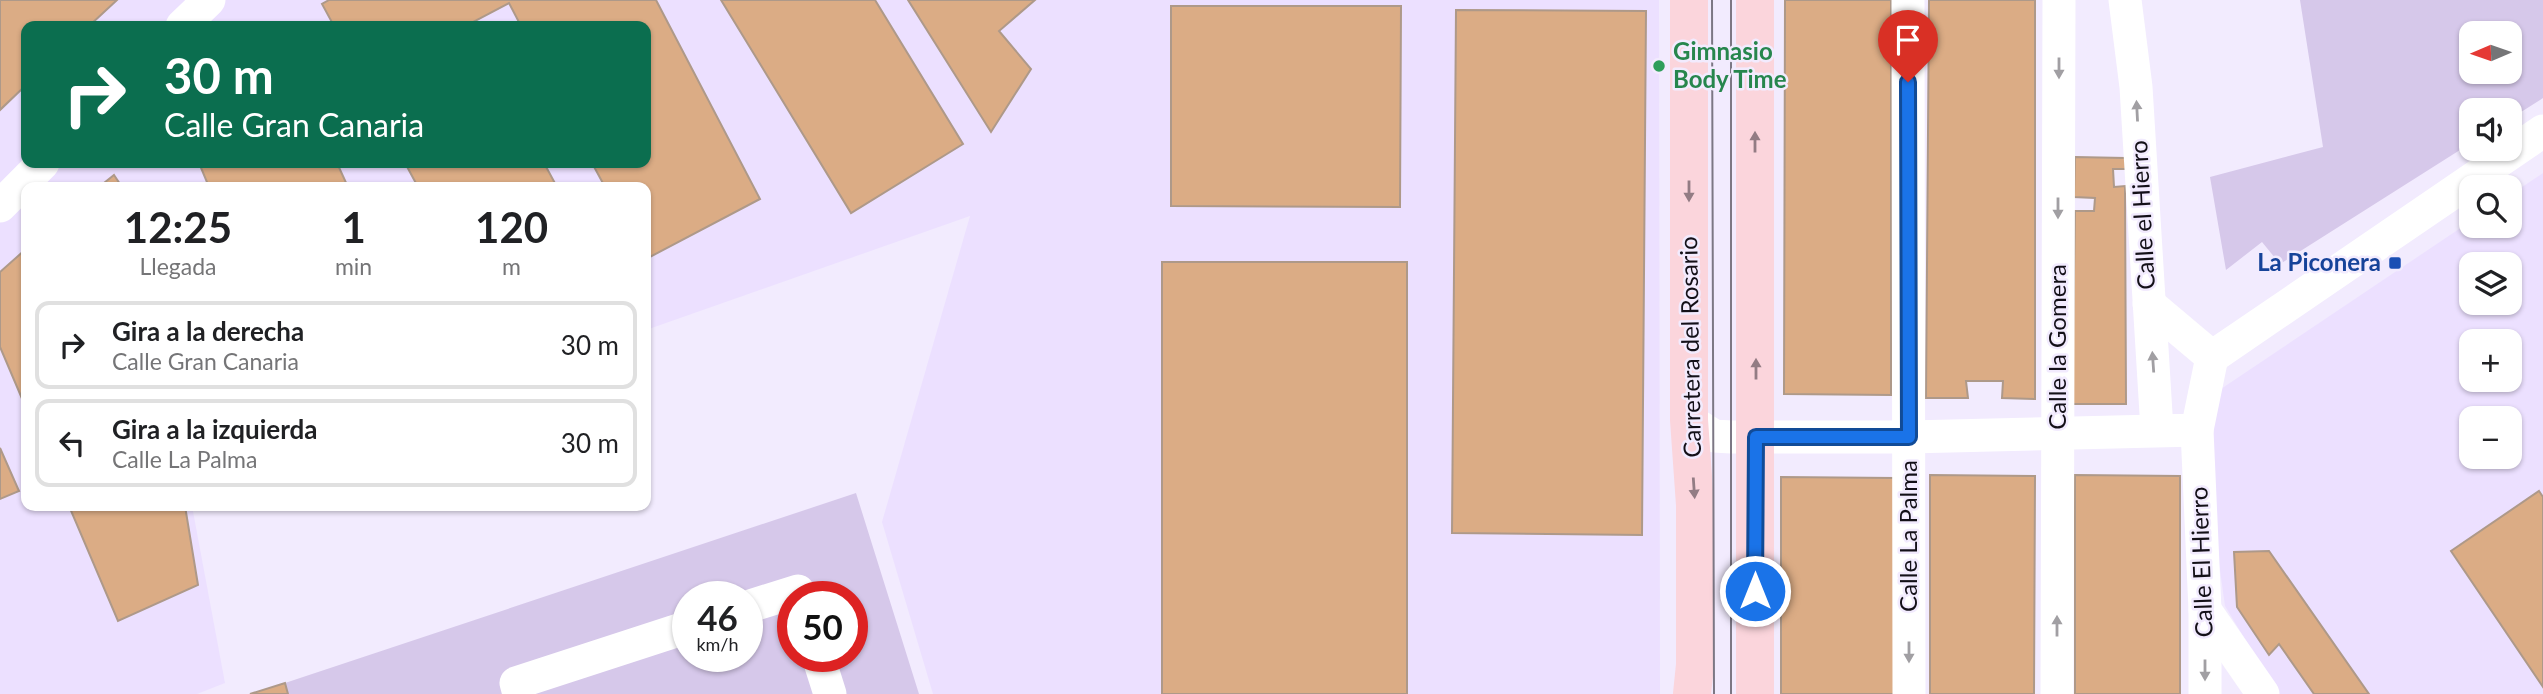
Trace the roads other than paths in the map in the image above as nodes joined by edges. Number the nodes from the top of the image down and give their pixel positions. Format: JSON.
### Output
{"nodes":[{"id":1,"x":209,"y":0,"type":"edge"},
{"id":2,"x":1689,"y":0,"type":"edge"},
{"id":3,"x":1755,"y":0,"type":"edge"},
{"id":4,"x":1908,"y":0,"type":"edge"},
{"id":5,"x":2059,"y":0,"type":"edge"},
{"id":6,"x":2125,"y":0,"type":"edge"},
{"id":7,"x":187,"y":21,"type":"edge"},
{"id":8,"x":2543,"y":131,"type":"edge"},
{"id":9,"x":38,"y":168,"type":"edge"},
{"id":10,"x":24,"y":182,"type":"edge"},
{"id":11,"x":21,"y":184,"type":"edge"},
{"id":12,"x":0,"y":205,"type":"edge"},
{"id":13,"x":2149,"y":303,"type":"junction"},
{"id":14,"x":2212,"y":357,"type":"junction"},
{"id":15,"x":1689,"y":420,"type":"junction"},
{"id":16,"x":2157,"y":430,"type":"junction"},
{"id":17,"x":2197,"y":430,"type":"junction"},
{"id":18,"x":2058,"y":432,"type":"junction"},
{"id":19,"x":1756,"y":437,"type":"junction"},
{"id":20,"x":1909,"y":437,"type":"junction"},
{"id":21,"x":2205,"y":610,"type":"junction"},
{"id":22,"x":672,"y":632,"type":"edge"},
{"id":23,"x":823,"y":672,"type":"edge"},
{"id":24,"x":519,"y":694,"type":"edge"},
{"id":25,"x":830,"y":694,"type":"edge"},
{"id":26,"x":1692,"y":694,"type":"edge"},
{"id":27,"x":1755,"y":694,"type":"edge"},
{"id":28,"x":1909,"y":694,"type":"edge"},
{"id":29,"x":2057,"y":694,"type":"edge"},
{"id":30,"x":2205,"y":694,"type":"edge"},
{"id":31,"x":2263,"y":694,"type":"edge"}],
"edges":[{"from":1,"to":7,"type":"street"},
{"from":2,"to":15,"type":"main road","name":"Carretera del Rosario","one_way":true},
{"from":19,"to":3,"type":"main road","one_way":true},
{"from":4,"to":20,"type":"street","name":"Calle La Palma"},
{"from":5,"to":18,"type":"street","name":"Calle la Gomera","one_way":true},
{"from":13,"to":6,"type":"street","name":"Calle el Hierro","one_way":true},
{"from":8,"to":14,"type":"street"},
{"from":9,"to":10,"type":"street"},
{"from":11,"to":12,"type":"street"},
{"from":13,"to":14,"type":"street"},
{"from":16,"to":13,"type":"street","name":"Calle el Hierro","one_way":true},
{"from":14,"to":17,"type":"street","name":"Calle El Hierro"},
{"from":15,"to":19,"type":"street"},
{"from":15,"to":26,"type":"main road","name":"Carretera del Rosario","one_way":true},
{"from":16,"to":17,"type":"street"},
{"from":16,"to":18,"type":"street"},
{"from":17,"to":21,"type":"street","name":"Calle El Hierro"},
{"from":18,"to":20,"type":"street"},
{"from":29,"to":18,"type":"street","name":"Calle la Gomera","one_way":true},
{"from":19,"to":20,"type":"street"},
{"from":19,"to":27,"type":"main road"},
{"from":20,"to":28,"type":"street","name":"Calle La Palma","one_way":true},
{"from":21,"to":30,"type":"street","name":"Calle El Hierro","one_way":true},
{"from":21,"to":31,"type":"street"},
{"from":22,"to":24,"type":"street"},
{"from":23,"to":25,"type":"street"}]}
